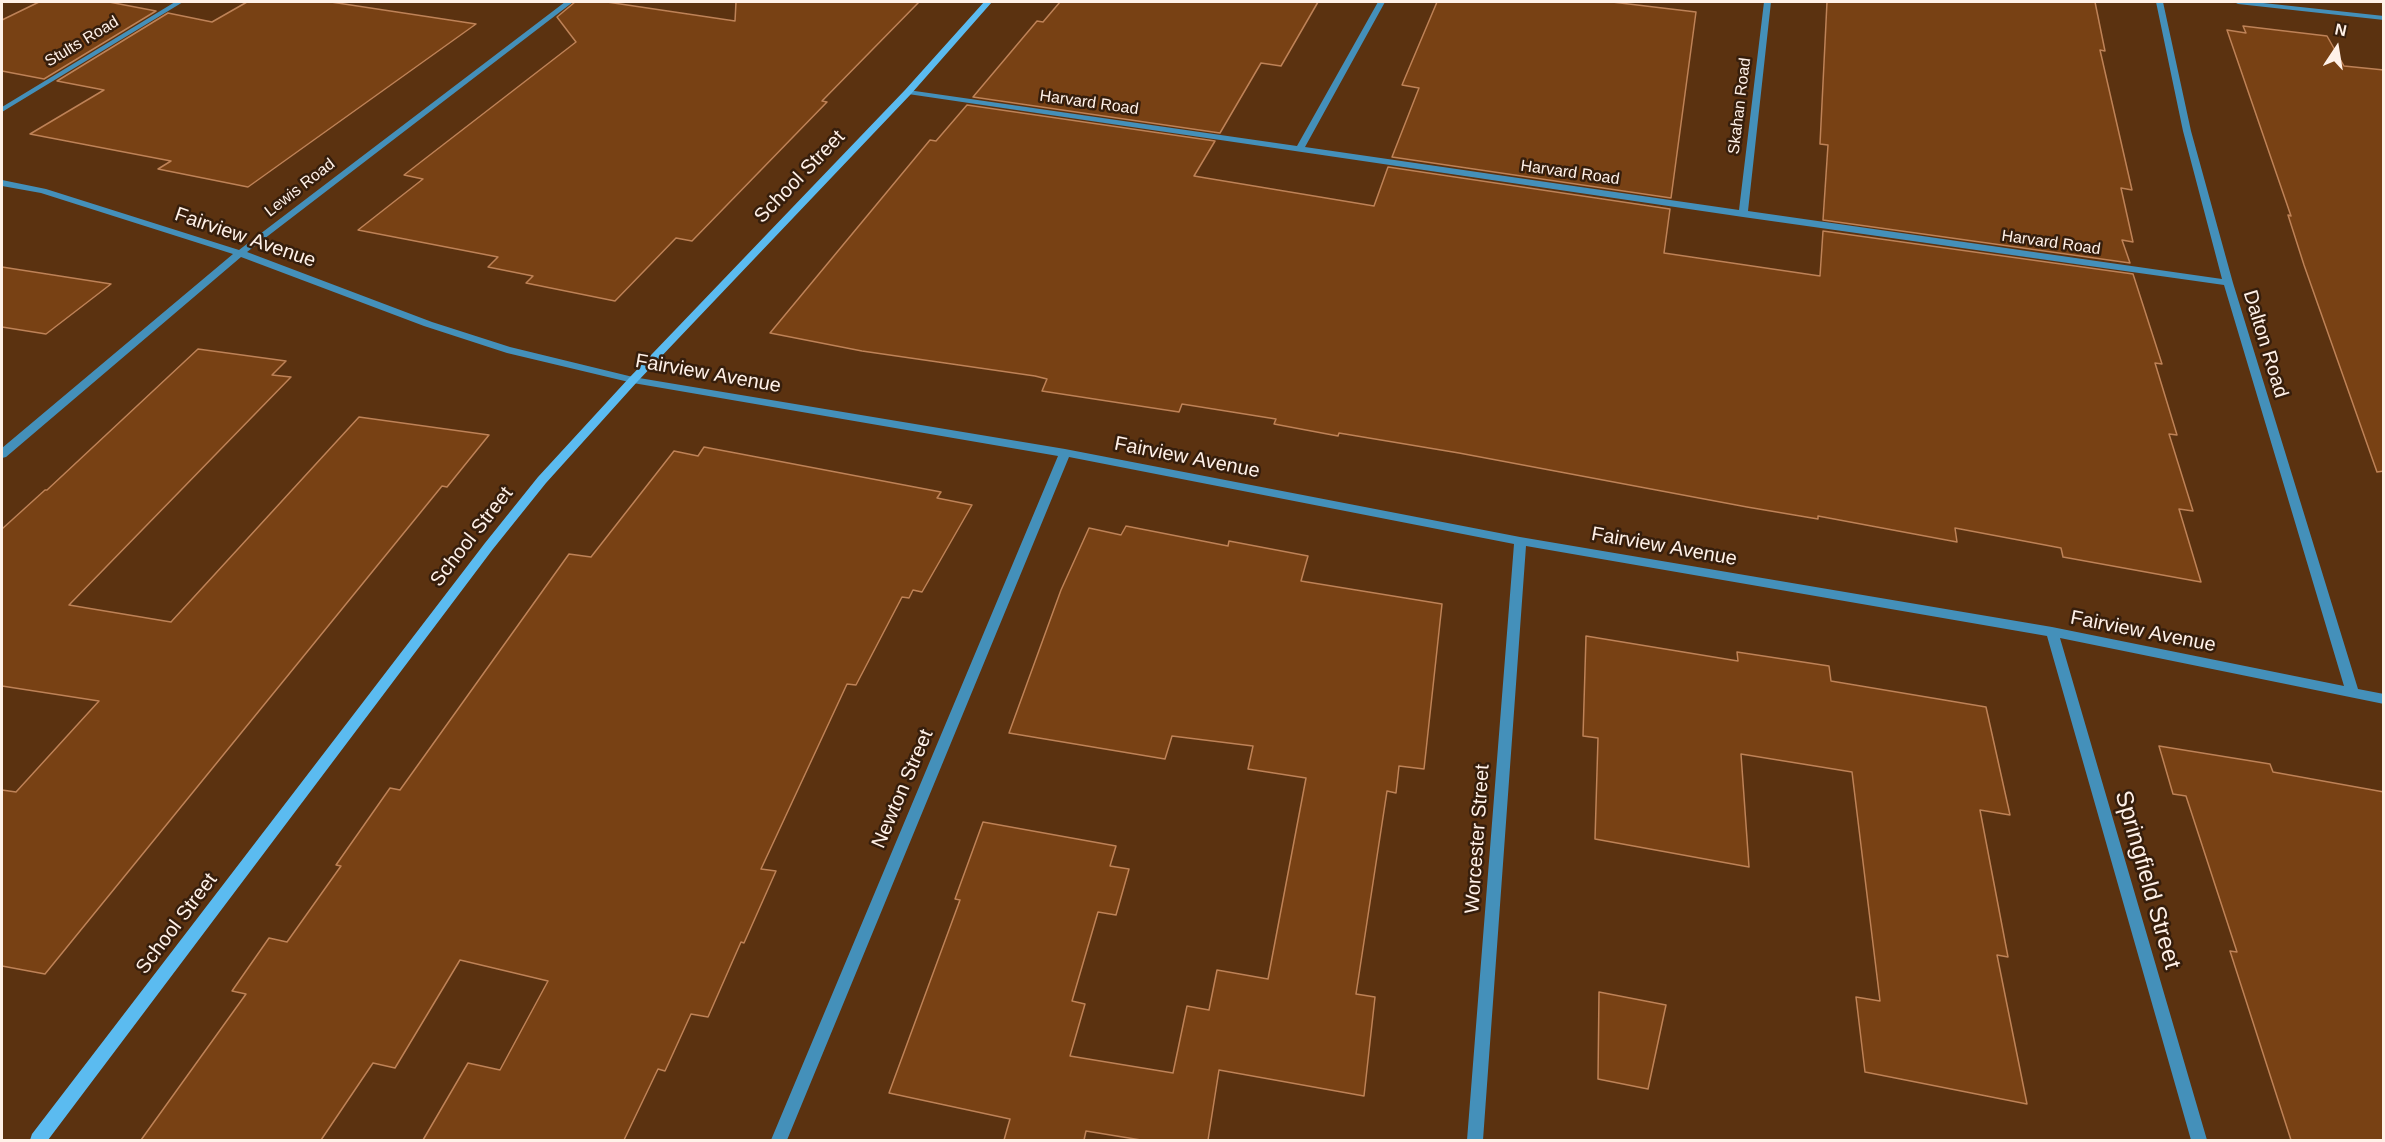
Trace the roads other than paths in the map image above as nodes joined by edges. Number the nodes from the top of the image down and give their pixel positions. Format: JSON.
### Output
{"nodes":[{"id":1,"x":179,"y":2,"type":"edge"},
{"id":2,"x":569,"y":2,"type":"edge"},
{"id":3,"x":988,"y":2,"type":"edge"},
{"id":4,"x":1382,"y":2,"type":"edge"},
{"id":5,"x":1768,"y":2,"type":"edge"},
{"id":6,"x":2160,"y":2,"type":"edge"},
{"id":7,"x":2238,"y":2,"type":"edge"},
{"id":8,"x":2384,"y":18,"type":"edge"},
{"id":9,"x":908,"y":92,"type":"junction"},
{"id":10,"x":2,"y":110,"type":"edge"},
{"id":11,"x":1300,"y":148,"type":"junction"},
{"id":12,"x":2,"y":183,"type":"edge"},
{"id":13,"x":1743,"y":214,"type":"junction"},
{"id":14,"x":240,"y":253,"type":"junction"},
{"id":15,"x":2228,"y":283,"type":"junction"},
{"id":16,"x":633,"y":380,"type":"junction"},
{"id":17,"x":1065,"y":453,"type":"junction"},
{"id":18,"x":2,"y":454,"type":"edge"},
{"id":19,"x":1520,"y":541,"type":"junction"},
{"id":20,"x":2052,"y":632,"type":"junction"},
{"id":21,"x":2353,"y":693,"type":"junction"},
{"id":22,"x":2384,"y":699,"type":"edge"},
{"id":23,"x":38,"y":1140,"type":"edge"},
{"id":24,"x":778,"y":1140,"type":"edge"},
{"id":25,"x":1475,"y":1140,"type":"edge"},
{"id":26,"x":2199,"y":1140,"type":"edge"}],
"edges":[{"from":1,"to":10,"type":"street","name":"Stults Road"},
{"from":2,"to":14,"type":"street","name":"Lewis Road"},
{"from":3,"to":9,"type":"street","name":"School Street"},
{"from":4,"to":11,"type":"street"},
{"from":5,"to":13,"type":"street","name":"Skahan Road"},
{"from":6,"to":15,"type":"street","name":"Dalton Road"},
{"from":7,"to":8,"type":"street"},
{"from":9,"to":11,"type":"street","name":"Harvard Road"},
{"from":9,"to":16,"type":"street","name":"School Street"},
{"from":11,"to":13,"type":"street","name":"Harvard Road"},
{"from":12,"to":14,"type":"street","name":"Fairview Avenue"},
{"from":13,"to":15,"type":"street","name":"Harvard Road"},
{"from":14,"to":16,"type":"street","name":"Fairview Avenue"},
{"from":14,"to":18,"type":"street","name":"Lewis Road"},
{"from":15,"to":21,"type":"street","name":"Dalton Road"},
{"from":16,"to":17,"type":"street","name":"Fairview Avenue"},
{"from":16,"to":23,"type":"street","name":"School Street"},
{"from":17,"to":19,"type":"street","name":"Fairview Avenue"},
{"from":17,"to":24,"type":"street","name":"Newton Street"},
{"from":19,"to":20,"type":"street","name":"Fairview Avenue"},
{"from":19,"to":25,"type":"street","name":"Worcester Street"},
{"from":20,"to":21,"type":"street","name":"Fairview Avenue"},
{"from":20,"to":26,"type":"street","name":"Springfield Street"},
{"from":21,"to":22,"type":"street","name":"Fairview Avenue"}]}
